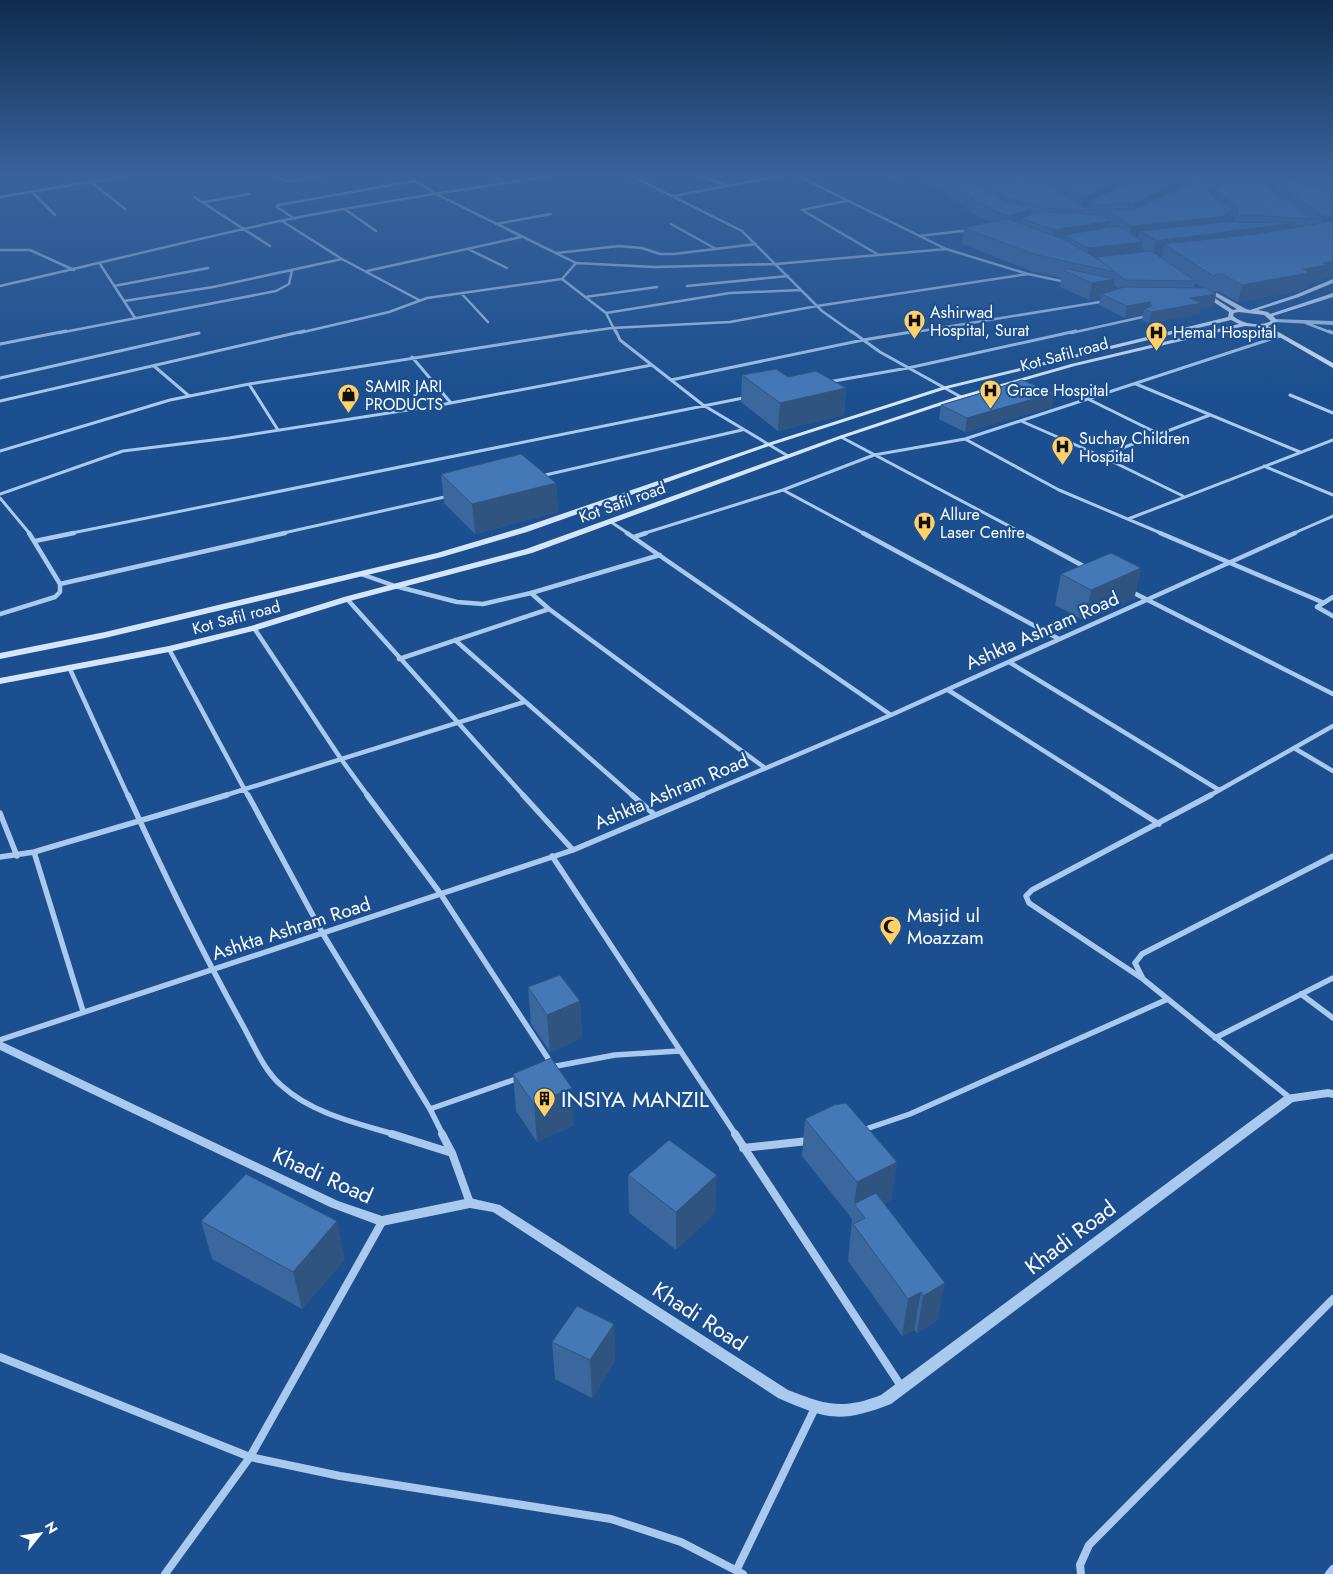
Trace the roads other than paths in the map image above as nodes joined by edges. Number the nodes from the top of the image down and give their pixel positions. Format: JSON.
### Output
{"nodes":[{"id":1,"x":28,"y":249,"type":"edge"},
{"id":2,"x":153,"y":249,"type":"edge"},
{"id":3,"x":327,"y":249,"type":"edge"},
{"id":4,"x":466,"y":249,"type":"edge"},
{"id":5,"x":469,"y":249,"type":"edge"},
{"id":6,"x":548,"y":249,"type":"edge"},
{"id":7,"x":588,"y":249,"type":"edge"},
{"id":8,"x":649,"y":249,"type":"edge"},
{"id":9,"x":712,"y":249,"type":"edge"},
{"id":10,"x":761,"y":249,"type":"edge"},
{"id":11,"x":870,"y":249,"type":"edge"},
{"id":12,"x":941,"y":249,"type":"edge"},
{"id":13,"x":947,"y":249,"type":"edge"},
{"id":14,"x":556,"y":253,"type":"junction"},
{"id":15,"x":879,"y":255,"type":"junction"},
{"id":16,"x":342,"y":259,"type":"junction"},
{"id":17,"x":576,"y":263,"type":"junction"},
{"id":18,"x":100,"y":264,"type":"junction"},
{"id":19,"x":776,"y":264,"type":"junction"},
{"id":20,"x":208,"y":268,"type":"dead end"},
{"id":21,"x":507,"y":268,"type":"dead end"},
{"id":22,"x":74,"y":270,"type":"junction"},
{"id":23,"x":292,"y":270,"type":"junction"},
{"id":24,"x":366,"y":271,"type":"junction"},
{"id":25,"x":1028,"y":274,"type":"junction"},
{"id":26,"x":788,"y":276,"type":"junction"},
{"id":27,"x":562,"y":279,"type":"junction"},
{"id":28,"x":739,"y":279,"type":"junction"},
{"id":29,"x":1333,"y":281,"type":"edge"},
{"id":30,"x":1075,"y":284,"type":"edge"},
{"id":31,"x":0,"y":286,"type":"edge"},
{"id":32,"x":114,"y":286,"type":"junction"},
{"id":33,"x":686,"y":286,"type":"dead end"},
{"id":34,"x":657,"y":287,"type":"dead end"},
{"id":35,"x":801,"y":290,"type":"junction"},
{"id":36,"x":736,"y":292,"type":"junction"},
{"id":37,"x":461,"y":293,"type":"junction"},
{"id":38,"x":1333,"y":295,"type":"edge"},
{"id":39,"x":585,"y":297,"type":"junction"},
{"id":40,"x":419,"y":300,"type":"junction"},
{"id":41,"x":1111,"y":300,"type":"edge"},
{"id":42,"x":124,"y":302,"type":"junction"},
{"id":43,"x":817,"y":306,"type":"junction"},
{"id":44,"x":1244,"y":310,"type":"junction"},
{"id":45,"x":1252,"y":310,"type":"junction"},
{"id":46,"x":606,"y":313,"type":"junction"},
{"id":47,"x":1232,"y":315,"type":"junction"},
{"id":48,"x":1148,"y":316,"type":"edge"},
{"id":49,"x":135,"y":318,"type":"junction"},
{"id":50,"x":1274,"y":318,"type":"junction"},
{"id":51,"x":488,"y":322,"type":"dead end"},
{"id":52,"x":1306,"y":323,"type":"junction"},
{"id":53,"x":1333,"y":323,"type":"edge"},
{"id":54,"x":1247,"y":324,"type":"junction"},
{"id":55,"x":1262,"y":325,"type":"junction"},
{"id":56,"x":612,"y":328,"type":"junction"},
{"id":57,"x":199,"y":333,"type":"dead end"},
{"id":58,"x":1333,"y":333,"type":"edge"},
{"id":59,"x":1280,"y":336,"type":"junction"},
{"id":60,"x":863,"y":340,"type":"junction"},
{"id":61,"x":0,"y":344,"type":"edge"},
{"id":62,"x":412,"y":357,"type":"junction"},
{"id":63,"x":652,"y":365,"type":"junction"},
{"id":64,"x":154,"y":366,"type":"junction"},
{"id":65,"x":1333,"y":366,"type":"edge"},
{"id":66,"x":908,"y":368,"type":"junction"},
{"id":67,"x":0,"y":378,"type":"edge"},
{"id":68,"x":671,"y":380,"type":"junction"},
{"id":69,"x":1136,"y":383,"type":"junction"},
{"id":70,"x":249,"y":384,"type":"junction"},
{"id":71,"x":821,"y":384,"type":"edge"},
{"id":72,"x":944,"y":388,"type":"junction"},
{"id":73,"x":1290,"y":395,"type":"dead end"},
{"id":74,"x":190,"y":396,"type":"junction"},
{"id":75,"x":752,"y":396,"type":"edge"},
{"id":76,"x":961,"y":398,"type":"junction"},
{"id":77,"x":1087,"y":399,"type":"junction"},
{"id":78,"x":0,"y":402,"type":"edge"},
{"id":79,"x":451,"y":403,"type":"junction"},
{"id":80,"x":703,"y":405,"type":"junction"},
{"id":81,"x":1333,"y":413,"type":"edge"},
{"id":82,"x":1210,"y":415,"type":"junction"},
{"id":83,"x":1020,"y":421,"type":"junction"},
{"id":84,"x":278,"y":430,"type":"junction"},
{"id":85,"x":742,"y":430,"type":"junction"},
{"id":86,"x":1159,"y":434,"type":"junction"},
{"id":87,"x":841,"y":437,"type":"junction"},
{"id":88,"x":965,"y":439,"type":"junction"},
{"id":89,"x":1333,"y":440,"type":"edge"},
{"id":90,"x":770,"y":444,"type":"junction"},
{"id":91,"x":0,"y":451,"type":"edge"},
{"id":92,"x":1300,"y":452,"type":"junction"},
{"id":93,"x":874,"y":455,"type":"junction"},
{"id":94,"x":788,"y":456,"type":"junction"},
{"id":95,"x":1101,"y":456,"type":"junction"},
{"id":96,"x":1264,"y":466,"type":"junction"},
{"id":97,"x":531,"y":478,"type":"edge"},
{"id":98,"x":783,"y":490,"type":"junction"},
{"id":99,"x":0,"y":494,"type":"edge"},
{"id":100,"x":454,"y":495,"type":"edge"},
{"id":101,"x":1333,"y":495,"type":"edge"},
{"id":102,"x":1183,"y":496,"type":"junction"},
{"id":103,"x":0,"y":498,"type":"edge"},
{"id":104,"x":1333,"y":516,"type":"edge"},
{"id":105,"x":1128,"y":519,"type":"junction"},
{"id":106,"x":611,"y":522,"type":"junction"},
{"id":107,"x":634,"y":537,"type":"junction"},
{"id":108,"x":35,"y":541,"type":"junction"},
{"id":109,"x":660,"y":555,"type":"junction"},
{"id":110,"x":1232,"y":562,"type":"junction"},
{"id":111,"x":1093,"y":572,"type":"edge"},
{"id":112,"x":361,"y":574,"type":"junction"},
{"id":113,"x":60,"y":584,"type":"junction"},
{"id":114,"x":395,"y":586,"type":"junction"},
{"id":115,"x":1128,"y":590,"type":"edge"},
{"id":116,"x":531,"y":593,"type":"junction"},
{"id":117,"x":1333,"y":596,"type":"edge"},
{"id":118,"x":347,"y":599,"type":"junction"},
{"id":119,"x":1146,"y":600,"type":"junction"},
{"id":120,"x":1322,"y":602,"type":"junction"},
{"id":121,"x":549,"y":608,"type":"junction"},
{"id":122,"x":0,"y":614,"type":"edge"},
{"id":123,"x":1333,"y":616,"type":"edge"},
{"id":124,"x":254,"y":628,"type":"junction"},
{"id":125,"x":1059,"y":639,"type":"junction"},
{"id":126,"x":455,"y":640,"type":"junction"},
{"id":127,"x":169,"y":649,"type":"junction"},
{"id":128,"x":0,"y":656,"type":"edge"},
{"id":129,"x":399,"y":659,"type":"junction"},
{"id":130,"x":1009,"y":662,"type":"junction"},
{"id":131,"x":69,"y":667,"type":"junction"},
{"id":132,"x":0,"y":681,"type":"edge"},
{"id":133,"x":948,"y":690,"type":"junction"},
{"id":134,"x":1333,"y":694,"type":"edge"},
{"id":135,"x":524,"y":702,"type":"junction"},
{"id":136,"x":891,"y":716,"type":"junction"},
{"id":137,"x":458,"y":723,"type":"junction"},
{"id":138,"x":1333,"y":726,"type":"edge"},
{"id":139,"x":1294,"y":748,"type":"junction"},
{"id":140,"x":341,"y":758,"type":"junction"},
{"id":141,"x":764,"y":768,"type":"junction"},
{"id":142,"x":1333,"y":771,"type":"edge"},
{"id":143,"x":245,"y":789,"type":"junction"},
{"id":144,"x":1220,"y":790,"type":"junction"},
{"id":145,"x":0,"y":813,"type":"edge"},
{"id":146,"x":655,"y":815,"type":"junction"},
{"id":147,"x":140,"y":822,"type":"junction"},
{"id":148,"x":1159,"y":824,"type":"junction"},
{"id":149,"x":573,"y":850,"type":"junction"},
{"id":150,"x":34,"y":852,"type":"junction"},
{"id":151,"x":17,"y":856,"type":"junction"},
{"id":152,"x":552,"y":856,"type":"junction"},
{"id":153,"x":1333,"y":856,"type":"edge"},
{"id":154,"x":0,"y":857,"type":"edge"},
{"id":155,"x":440,"y":893,"type":"junction"},
{"id":156,"x":323,"y":934,"type":"junction"},
{"id":157,"x":212,"y":970,"type":"junction"},
{"id":158,"x":1333,"y":978,"type":"edge"},
{"id":159,"x":1143,"y":979,"type":"junction"},
{"id":160,"x":1301,"y":994,"type":"junction"},
{"id":161,"x":1168,"y":999,"type":"junction"},
{"id":162,"x":83,"y":1011,"type":"junction"},
{"id":163,"x":1333,"y":1018,"type":"edge"},
{"id":164,"x":1216,"y":1038,"type":"junction"},
{"id":165,"x":0,"y":1040,"type":"edge"},
{"id":166,"x":0,"y":1045,"type":"edge"},
{"id":167,"x":680,"y":1051,"type":"junction"},
{"id":168,"x":553,"y":1066,"type":"junction"},
{"id":169,"x":544,"y":1070,"type":"edge"},
{"id":170,"x":527,"y":1076,"type":"edge"},
{"id":171,"x":1333,"y":1094,"type":"edge"},
{"id":172,"x":1290,"y":1098,"type":"junction"},
{"id":173,"x":430,"y":1109,"type":"junction"},
{"id":174,"x":852,"y":1133,"type":"edge"},
{"id":175,"x":816,"y":1140,"type":"edge"},
{"id":176,"x":744,"y":1148,"type":"junction"},
{"id":177,"x":452,"y":1153,"type":"junction"},
{"id":178,"x":470,"y":1203,"type":"junction"},
{"id":179,"x":382,"y":1221,"type":"junction"},
{"id":180,"x":1333,"y":1299,"type":"edge"},
{"id":181,"x":0,"y":1357,"type":"edge"},
{"id":182,"x":902,"y":1387,"type":"junction"},
{"id":183,"x":815,"y":1408,"type":"junction"},
{"id":184,"x":250,"y":1457,"type":"junction"},
{"id":185,"x":1333,"y":1570,"type":"edge"},
{"id":186,"x":740,"y":1572,"type":"edge"},
{"id":187,"x":166,"y":1574,"type":"edge"},
{"id":188,"x":1081,"y":1574,"type":"edge"},
{"id":189,"x":1329,"y":1574,"type":"edge"}],
"edges":[{"from":1,"to":22,"type":"street"},
{"from":2,"to":18,"type":"street"},
{"from":3,"to":16,"type":"street"},
{"from":4,"to":24,"type":"street"},
{"from":5,"to":21,"type":"street"},
{"from":6,"to":14,"type":"street"},
{"from":7,"to":14,"type":"street"},
{"from":8,"to":9,"type":"street"},
{"from":10,"to":19,"type":"street"},
{"from":11,"to":15,"type":"street"},
{"from":12,"to":15,"type":"street"},
{"from":13,"to":25,"type":"street"},
{"from":14,"to":17,"type":"street"},
{"from":15,"to":19,"type":"street"},
{"from":16,"to":23,"type":"street"},
{"from":16,"to":24,"type":"street"},
{"from":17,"to":19,"type":"street"},
{"from":17,"to":27,"type":"street"},
{"from":18,"to":22,"type":"street"},
{"from":18,"to":32,"type":"street"},
{"from":19,"to":26,"type":"street"},
{"from":20,"to":32,"type":"street"},
{"from":22,"to":31,"type":"street"},
{"from":23,"to":42,"type":"street"},
{"from":23,"to":49,"type":"street"},
{"from":24,"to":40,"type":"street"},
{"from":25,"to":30,"type":"street"},
{"from":25,"to":43,"type":"street"},
{"from":26,"to":28,"type":"street"},
{"from":26,"to":35,"type":"street"},
{"from":27,"to":37,"type":"street"},
{"from":27,"to":39,"type":"street"},
{"from":28,"to":33,"type":"street"},
{"from":28,"to":36,"type":"street"},
{"from":29,"to":45,"type":"main road"},
{"from":32,"to":42,"type":"street"},
{"from":34,"to":39,"type":"street"},
{"from":35,"to":36,"type":"street"},
{"from":35,"to":43,"type":"street"},
{"from":36,"to":46,"type":"street"},
{"from":37,"to":40,"type":"street"},
{"from":37,"to":51,"type":"street"},
{"from":38,"to":50,"type":"main road"},
{"from":39,"to":46,"type":"street"},
{"from":40,"to":64,"type":"street"},
{"from":41,"to":60,"type":"street"},
{"from":42,"to":49,"type":"street"},
{"from":43,"to":56,"type":"street"},
{"from":43,"to":60,"type":"street"},
{"from":44,"to":45,"type":"main road","name":"Kot Safil road"},
{"from":44,"to":47,"type":"main road","name":"Kot Safil road"},
{"from":44,"to":47,"type":"main road"},
{"from":45,"to":50,"type":"main road"},
{"from":46,"to":56,"type":"street"},
{"from":47,"to":54,"type":"main road"},
{"from":47,"to":72,"type":"main road","name":"Kot Safil road"},
{"from":48,"to":66,"type":"street"},
{"from":49,"to":61,"type":"street"},
{"from":50,"to":52,"type":"street"},
{"from":50,"to":55,"type":"main road"},
{"from":52,"to":53,"type":"street"},
{"from":52,"to":58,"type":"street"},
{"from":54,"to":55,"type":"main road"},
{"from":54,"to":76,"type":"main road","name":"Kot Safil road"},
{"from":55,"to":59,"type":"main road"},
{"from":56,"to":62,"type":"street"},
{"from":56,"to":63,"type":"street"},
{"from":57,"to":67,"type":"street"},
{"from":59,"to":65,"type":"main road"},
{"from":59,"to":69,"type":"street"},
{"from":60,"to":66,"type":"street"},
{"from":60,"to":68,"type":"street"},
{"from":62,"to":70,"type":"street"},
{"from":62,"to":79,"type":"street"},
{"from":63,"to":68,"type":"street"},
{"from":63,"to":79,"type":"street"},
{"from":64,"to":74,"type":"street"},
{"from":64,"to":78,"type":"street"},
{"from":66,"to":71,"type":"street"},
{"from":66,"to":72,"type":"street"},
{"from":68,"to":80,"type":"street"},
{"from":69,"to":77,"type":"street"},
{"from":69,"to":82,"type":"street"},
{"from":70,"to":74,"type":"street"},
{"from":70,"to":84,"type":"street"},
{"from":72,"to":76,"type":"street"},
{"from":72,"to":90,"type":"main road","name":"Kot Safil road"},
{"from":73,"to":81,"type":"street"},
{"from":74,"to":91,"type":"street"},
{"from":75,"to":80,"type":"street"},
{"from":76,"to":87,"type":"main road","name":"Kot Safil road"},
{"from":77,"to":83,"type":"street"},
{"from":77,"to":86,"type":"street"},
{"from":79,"to":84,"type":"street"},
{"from":80,"to":85,"type":"street"},
{"from":80,"to":108,"type":"street"},
{"from":82,"to":86,"type":"street"},
{"from":82,"to":92,"type":"street"},
{"from":83,"to":88,"type":"street"},
{"from":83,"to":95,"type":"street"},
{"from":84,"to":99,"type":"street"},
{"from":85,"to":90,"type":"street"},
{"from":85,"to":97,"type":"street"},
{"from":86,"to":95,"type":"street"},
{"from":87,"to":93,"type":"street"},
{"from":87,"to":94,"type":"main road","name":"Kot Safil road"},
{"from":88,"to":93,"type":"street"},
{"from":88,"to":105,"type":"street"},
{"from":89,"to":92,"type":"street"},
{"from":90,"to":94,"type":"street"},
{"from":90,"to":112,"type":"main road","name":"Kot Safil road"},
{"from":92,"to":96,"type":"street"},
{"from":93,"to":98,"type":"street"},
{"from":93,"to":111,"type":"street"},
{"from":94,"to":106,"type":"main road","name":"Kot Safil road"},
{"from":95,"to":102,"type":"street"},
{"from":96,"to":101,"type":"street"},
{"from":96,"to":102,"type":"street"},
{"from":98,"to":107,"type":"street"},
{"from":98,"to":125,"type":"street"},
{"from":100,"to":113,"type":"street"},
{"from":102,"to":105,"type":"street"},
{"from":103,"to":108,"type":"street"},
{"from":104,"to":110,"type":"street","name":"Ashkta Ashram Road"},
{"from":105,"to":110,"type":"street"},
{"from":106,"to":107,"type":"street"},
{"from":106,"to":114,"type":"main road","name":"Kot Safil road"},
{"from":107,"to":109,"type":"street"},
{"from":108,"to":113,"type":"street"},
{"from":109,"to":116,"type":"street"},
{"from":109,"to":136,"type":"street"},
{"from":110,"to":119,"type":"street","name":"Ashkta Ashram Road"},
{"from":110,"to":120,"type":"street"},
{"from":112,"to":114,"type":"street"},
{"from":112,"to":128,"type":"main road","name":"Kot Safil road"},
{"from":113,"to":122,"type":"street"},
{"from":114,"to":116,"type":"street"},
{"from":114,"to":118,"type":"main road","name":"Kot Safil road"},
{"from":115,"to":119,"type":"street"},
{"from":116,"to":121,"type":"street"},
{"from":117,"to":120,"type":"street"},
{"from":118,"to":124,"type":"main road","name":"Kot Safil road"},
{"from":118,"to":129,"type":"street"},
{"from":119,"to":125,"type":"street","name":"Ashkta Ashram Road"},
{"from":119,"to":134,"type":"street"},
{"from":120,"to":123,"type":"street"},
{"from":121,"to":126,"type":"street"},
{"from":121,"to":141,"type":"street"},
{"from":124,"to":127,"type":"main road","name":"Kot Safil road"},
{"from":124,"to":140,"type":"street"},
{"from":125,"to":130,"type":"street","name":"Ashkta Ashram Road"},
{"from":126,"to":129,"type":"street"},
{"from":126,"to":135,"type":"street"},
{"from":127,"to":131,"type":"main road","name":"Kot Safil road"},
{"from":127,"to":143,"type":"street"},
{"from":129,"to":137,"type":"street"},
{"from":130,"to":133,"type":"street","name":"Ashkta Ashram Road"},
{"from":130,"to":144,"type":"street"},
{"from":131,"to":132,"type":"main road","name":"Kot Safil road"},
{"from":131,"to":147,"type":"street"},
{"from":133,"to":136,"type":"street","name":"Ashkta Ashram Road"},
{"from":133,"to":148,"type":"street"},
{"from":135,"to":137,"type":"street"},
{"from":135,"to":146,"type":"street"},
{"from":136,"to":141,"type":"street","name":"Ashkta Ashram Road"},
{"from":137,"to":140,"type":"street"},
{"from":137,"to":149,"type":"street"},
{"from":138,"to":139,"type":"street"},
{"from":139,"to":142,"type":"street"},
{"from":139,"to":144,"type":"street"},
{"from":140,"to":143,"type":"street"},
{"from":140,"to":155,"type":"street"},
{"from":141,"to":146,"type":"street","name":"Ashkta Ashram Road"},
{"from":143,"to":147,"type":"street"},
{"from":143,"to":156,"type":"street"},
{"from":144,"to":148,"type":"street"},
{"from":145,"to":151,"type":"street"},
{"from":146,"to":149,"type":"street","name":"Ashkta Ashram Road"},
{"from":147,"to":150,"type":"street"},
{"from":147,"to":157,"type":"street"},
{"from":148,"to":159,"type":"street"},
{"from":149,"to":152,"type":"street","name":"Ashkta Ashram Road"},
{"from":150,"to":151,"type":"street"},
{"from":150,"to":162,"type":"street"},
{"from":151,"to":154,"type":"street"},
{"from":152,"to":155,"type":"street","name":"Ashkta Ashram Road"},
{"from":152,"to":167,"type":"street"},
{"from":153,"to":159,"type":"street"},
{"from":155,"to":156,"type":"street","name":"Ashkta Ashram Road"},
{"from":155,"to":168,"type":"street"},
{"from":156,"to":157,"type":"street","name":"Ashkta Ashram Road"},
{"from":156,"to":173,"type":"street"},
{"from":157,"to":162,"type":"street","name":"Ashkta Ashram Road"},
{"from":157,"to":177,"type":"street"},
{"from":158,"to":160,"type":"street"},
{"from":159,"to":161,"type":"street"},
{"from":160,"to":163,"type":"street"},
{"from":160,"to":164,"type":"street"},
{"from":161,"to":164,"type":"street"},
{"from":161,"to":174,"type":"street"},
{"from":162,"to":165,"type":"street","name":"Ashkta Ashram Road"},
{"from":164,"to":172,"type":"street"},
{"from":166,"to":179,"type":"street","name":"Khadi Road"},
{"from":167,"to":168,"type":"street"},
{"from":167,"to":176,"type":"street"},
{"from":168,"to":169,"type":"street"},
{"from":170,"to":173,"type":"street"},
{"from":171,"to":172,"type":"street","name":"Khadi Road"},
{"from":172,"to":182,"type":"street","name":"Khadi Road"},
{"from":173,"to":177,"type":"street"},
{"from":175,"to":176,"type":"street"},
{"from":176,"to":182,"type":"street"},
{"from":177,"to":178,"type":"street"},
{"from":178,"to":179,"type":"street","name":"Khadi Road"},
{"from":178,"to":183,"type":"street","name":"Khadi Road"},
{"from":179,"to":184,"type":"street"},
{"from":180,"to":188,"type":"street"},
{"from":181,"to":184,"type":"street"},
{"from":182,"to":183,"type":"street","name":"Khadi Road"},
{"from":183,"to":186,"type":"street"},
{"from":184,"to":186,"type":"street"},
{"from":184,"to":187,"type":"street"},
{"from":185,"to":189,"type":"street"}]}
